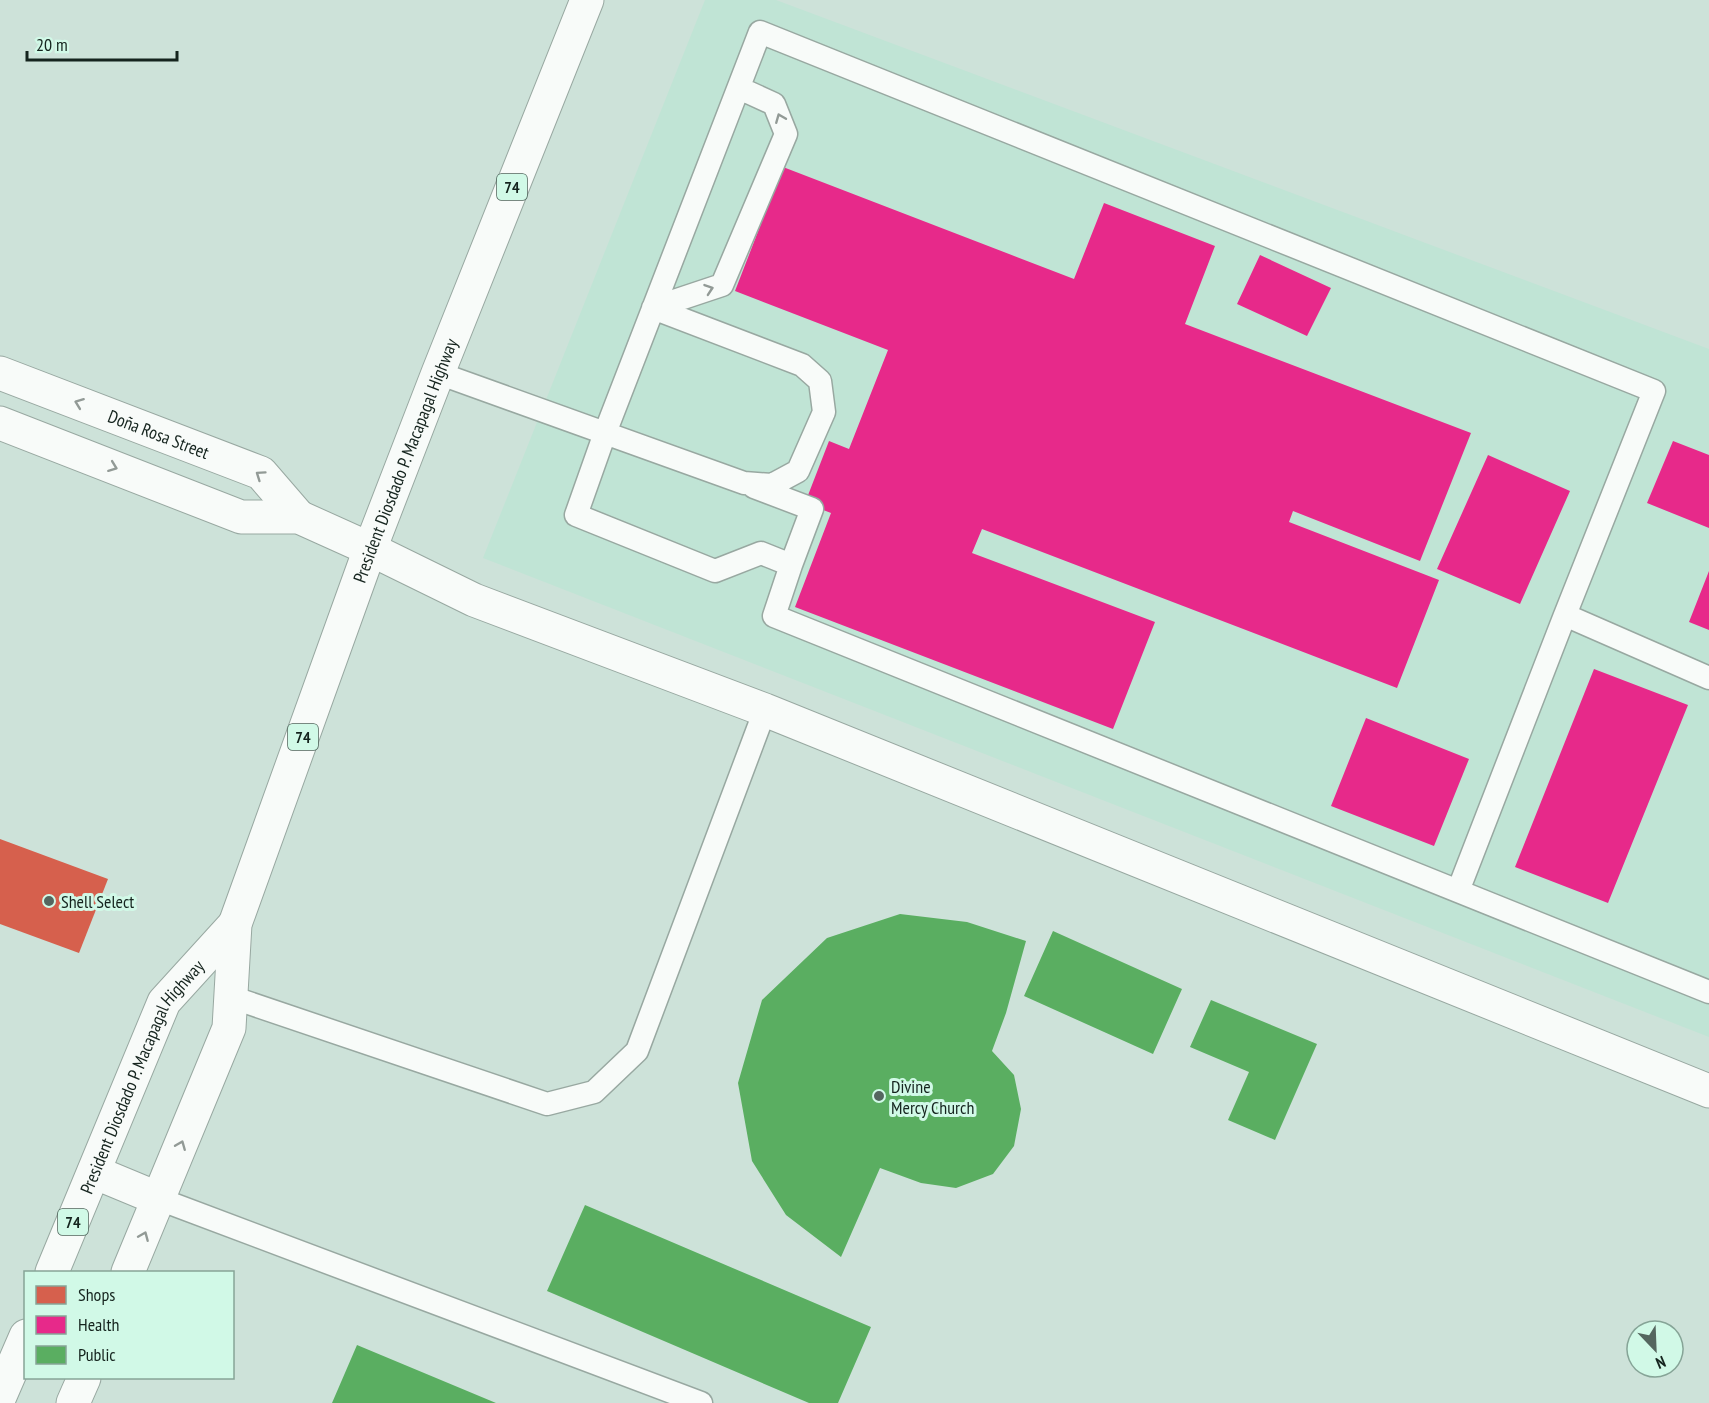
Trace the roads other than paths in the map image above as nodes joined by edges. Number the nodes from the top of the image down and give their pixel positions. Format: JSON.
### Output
{"nodes":[{"id":1,"x":587,"y":0,"type":"edge"},
{"id":2,"x":739,"y":87,"type":"junction"},
{"id":3,"x":653,"y":309,"type":"junction"},
{"id":4,"x":0,"y":373,"type":"edge"},
{"id":5,"x":438,"y":373,"type":"junction"},
{"id":6,"x":0,"y":423,"type":"edge"},
{"id":7,"x":605,"y":433,"type":"junction"},
{"id":8,"x":744,"y":483,"type":"junction"},
{"id":9,"x":299,"y":518,"type":"junction"},
{"id":10,"x":370,"y":549,"type":"junction"},
{"id":11,"x":791,"y":565,"type":"junction"},
{"id":12,"x":1565,"y":615,"type":"junction"},
{"id":13,"x":1709,"y":678,"type":"edge"},
{"id":14,"x":765,"y":710,"type":"junction"},
{"id":15,"x":1458,"y":891,"type":"junction"},
{"id":16,"x":235,"y":924,"type":"junction"},
{"id":17,"x":1709,"y":992,"type":"edge"},
{"id":18,"x":231,"y":997,"type":"junction"},
{"id":19,"x":1709,"y":1091,"type":"edge"},
{"id":20,"x":94,"y":1172,"type":"junction"},
{"id":21,"x":159,"y":1199,"type":"junction"},
{"id":22,"x":52,"y":1271,"type":"edge"},
{"id":23,"x":128,"y":1271,"type":"edge"},
{"id":24,"x":24,"y":1341,"type":"edge"},
{"id":25,"x":83,"y":1379,"type":"edge"},
{"id":26,"x":0,"y":1396,"type":"edge"},
{"id":27,"x":73,"y":1403,"type":"edge"},
{"id":28,"x":701,"y":1403,"type":"edge"}],
"edges":[{"from":1,"to":5,"type":"main road","name":"President Diosdado P. Macapagal Highway","number":"74"},
{"from":2,"to":3,"type":"lane"},
{"from":3,"to":2,"type":"lane","one_way":true},
{"from":2,"to":12,"type":"lane"},
{"from":3,"to":7,"type":"lane"},
{"from":3,"to":8,"type":"lane"},
{"from":9,"to":4,"type":"main road","name":"Doña Rosa Street","one_way":true},
{"from":5,"to":7,"type":"lane"},
{"from":5,"to":10,"type":"main road","name":"President Diosdado P. Macapagal Highway","number":"74"},
{"from":6,"to":9,"type":"main road","name":"Doña Rosa Street","one_way":true},
{"from":7,"to":8,"type":"lane"},
{"from":7,"to":11,"type":"lane"},
{"from":8,"to":11,"type":"lane"},
{"from":9,"to":10,"type":"main road","name":"Doña Rosa Street"},
{"from":10,"to":14,"type":"main road","name":"Doña Rosa Street"},
{"from":10,"to":16,"type":"main road","name":"President Diosdado P. Macapagal Highway","number":"74"},
{"from":11,"to":15,"type":"lane"},
{"from":12,"to":13,"type":"lane"},
{"from":12,"to":15,"type":"lane"},
{"from":14,"to":18,"type":"lane"},
{"from":14,"to":19,"type":"main road","name":"Doña Rosa Street"},
{"from":15,"to":17,"type":"lane"},
{"from":16,"to":18,"type":"main road","name":"President Diosdado P. Macapagal Highway","number":"74"},
{"from":16,"to":20,"type":"main road","name":"President Diosdado P. Macapagal Highway","number":"74"},
{"from":21,"to":18,"type":"main road","name":"President Diosdado P. Macapagal Highway","number":"74","one_way":true},
{"from":20,"to":21,"type":"main road"},
{"from":20,"to":22,"type":"main road","name":"President Diosdado P. Macapagal Highway","number":"74"},
{"from":23,"to":21,"type":"main road","name":"President Diosdado P. Macapagal Highway","number":"74","one_way":true},
{"from":21,"to":28,"type":"lane"},
{"from":24,"to":26,"type":"main road"},
{"from":25,"to":27,"type":"main road"}]}
